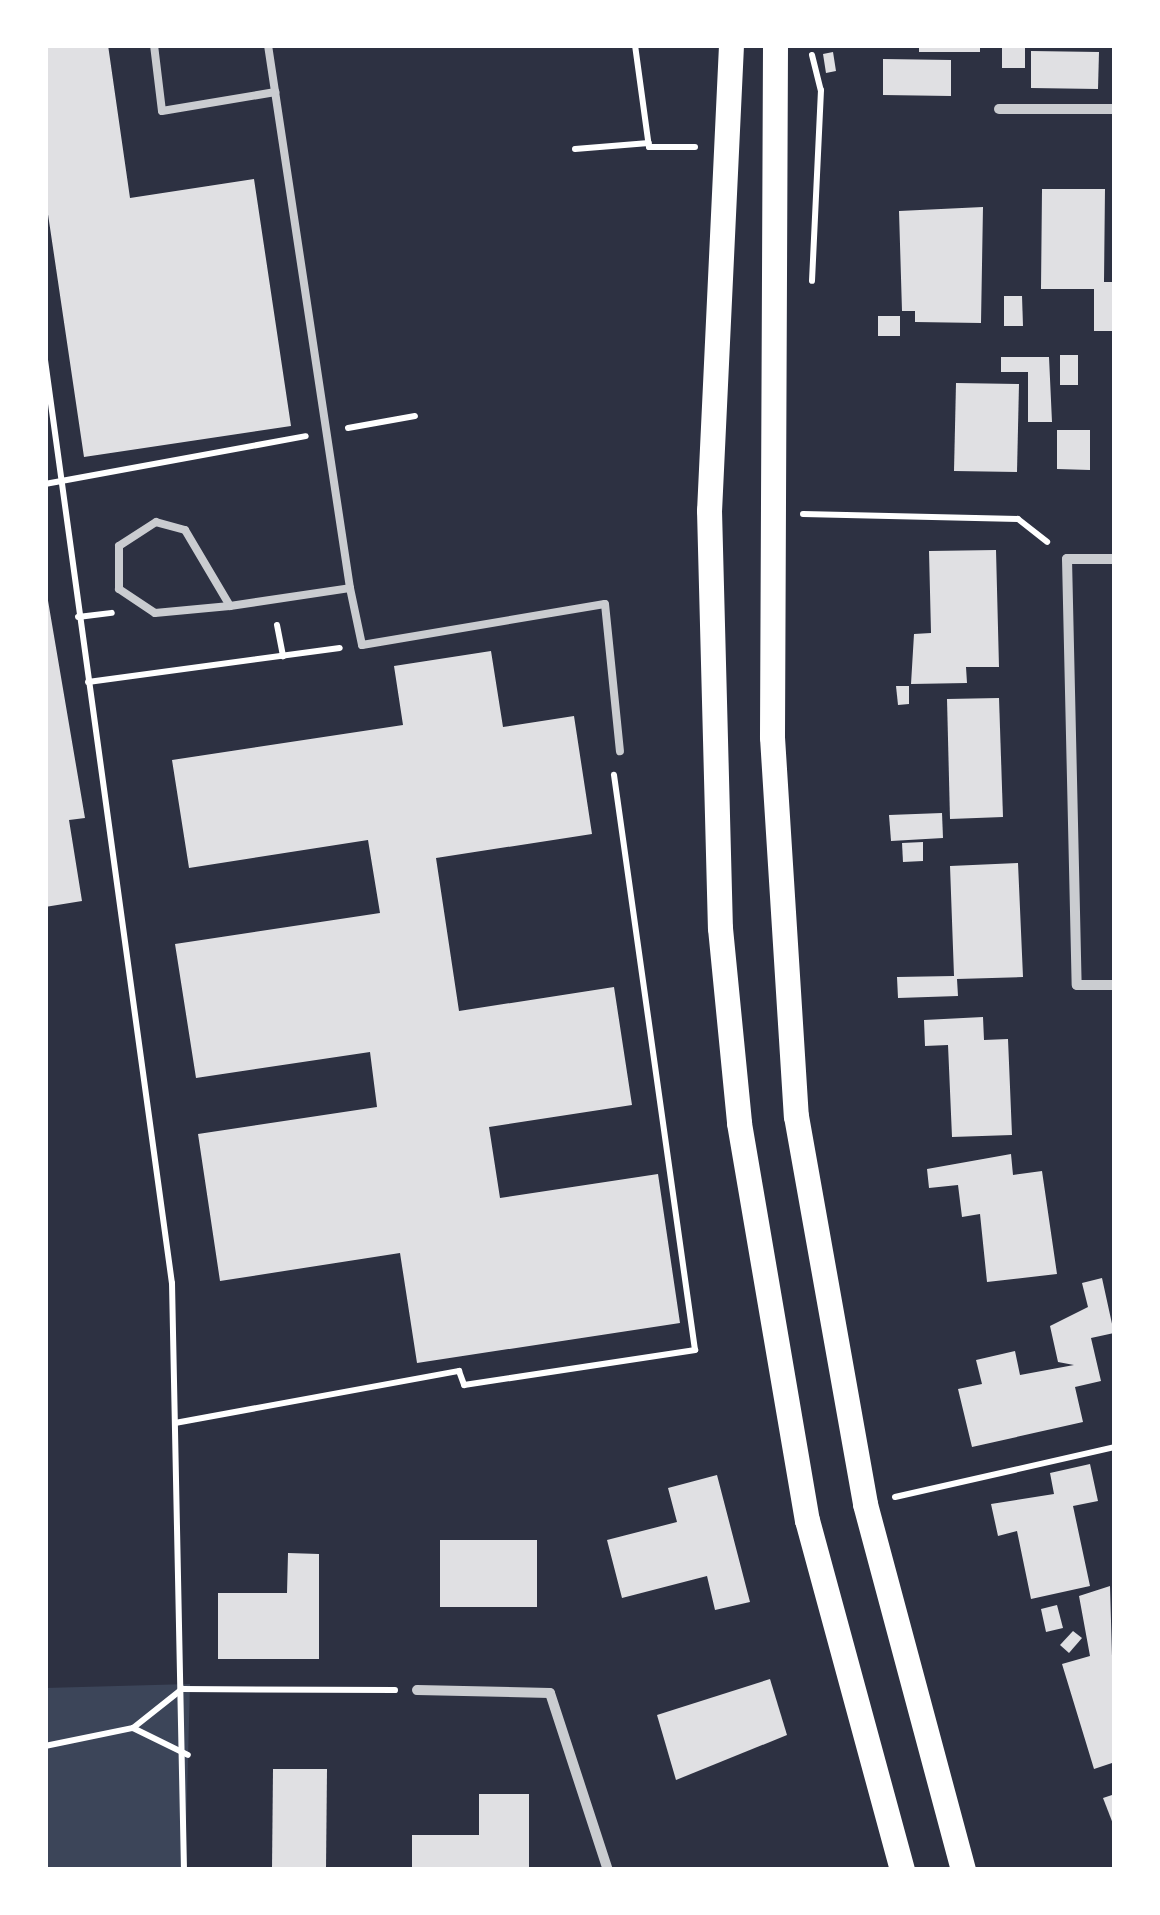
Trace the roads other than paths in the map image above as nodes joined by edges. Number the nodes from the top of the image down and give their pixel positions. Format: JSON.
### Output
{"nodes":[{"id":1,"x":154,"y":45,"type":"edge"},
{"id":2,"x":268,"y":45,"type":"edge"},
{"id":3,"x":731,"y":45,"type":"edge"},
{"id":4,"x":774,"y":45,"type":"edge"},
{"id":5,"x":275,"y":92,"type":"junction"},
{"id":6,"x":1115,"y":109,"type":"edge"},
{"id":7,"x":998,"y":110,"type":"dead end"},
{"id":8,"x":1115,"y":559,"type":"edge"},
{"id":9,"x":350,"y":588,"type":"junction"},
{"id":10,"x":230,"y":606,"type":"junction"},
{"id":11,"x":620,"y":751,"type":"road end"},
{"id":12,"x":1115,"y":985,"type":"edge"},
{"id":13,"x":416,"y":1690,"type":"road end"},
{"id":14,"x":608,"y":1870,"type":"edge"},
{"id":15,"x":902,"y":1870,"type":"edge"},
{"id":16,"x":963,"y":1870,"type":"edge"}],
"edges":[{"from":1,"to":5,"type":"lane"},
{"from":2,"to":5,"type":"lane"},
{"from":3,"to":15,"type":"main road"},
{"from":4,"to":16,"type":"main road"},
{"from":5,"to":9,"type":"lane"},
{"from":6,"to":7,"type":"street"},
{"from":8,"to":12,"type":"street"},
{"from":9,"to":10,"type":"lane"},
{"from":9,"to":11,"type":"lane"},
{"from":10,"to":10,"type":"lane"},
{"from":13,"to":14,"type":"street"}]}
